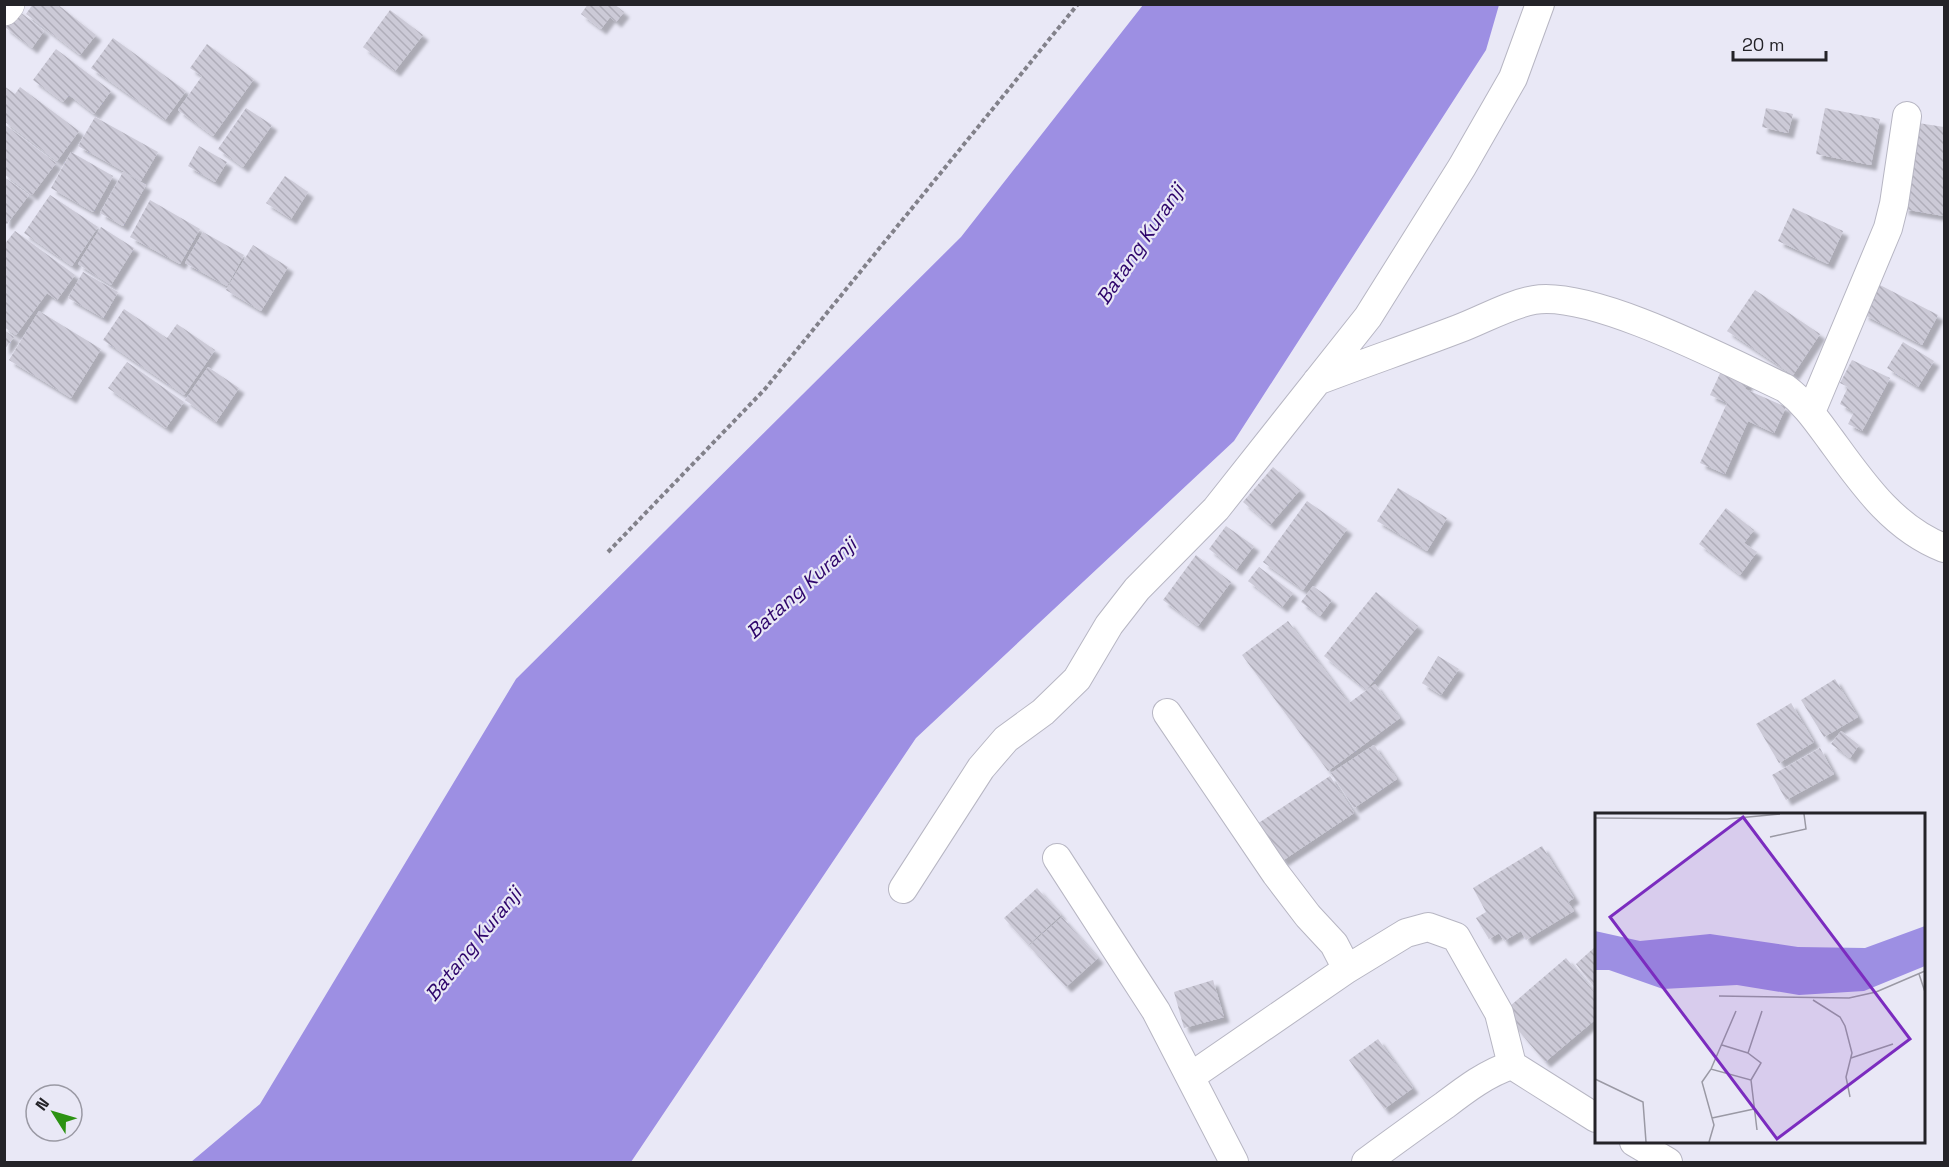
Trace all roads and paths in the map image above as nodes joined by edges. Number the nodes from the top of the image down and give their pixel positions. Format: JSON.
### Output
{"nodes":[{"id":1,"x":8,"y":4,"type":"edge"},
{"id":2,"x":1078,"y":4,"type":"edge"},
{"id":3,"x":1540,"y":4,"type":"edge"},
{"id":4,"x":4,"y":9,"type":"edge"},
{"id":5,"x":1906,"y":116,"type":"dead end"},
{"id":6,"x":1315,"y":382,"type":"junction"},
{"id":7,"x":1811,"y":412,"type":"junction"},
{"id":8,"x":1944,"y":548,"type":"edge"},
{"id":9,"x":608,"y":552,"type":"dead end"},
{"id":10,"x":1167,"y":713,"type":"dead end"},
{"id":11,"x":1057,"y":858,"type":"dead end"},
{"id":12,"x":903,"y":889,"type":"dead end"},
{"id":13,"x":1347,"y":969,"type":"junction"},
{"id":14,"x":1512,"y":1065,"type":"junction"},
{"id":15,"x":1190,"y":1077,"type":"junction"},
{"id":16,"x":1595,"y":1117,"type":"edge"},
{"id":17,"x":1636,"y":1143,"type":"edge"},
{"id":18,"x":1234,"y":1162,"type":"edge"},
{"id":19,"x":1366,"y":1162,"type":"edge"},
{"id":20,"x":1668,"y":1162,"type":"edge"}],
"edges":[{"from":1,"to":4,"type":"street"},
{"from":2,"to":9,"type":"path"},
{"from":3,"to":6,"type":"street"},
{"from":5,"to":7,"type":"street"},
{"from":6,"to":7,"type":"street"},
{"from":6,"to":12,"type":"street"},
{"from":7,"to":8,"type":"street"},
{"from":10,"to":13,"type":"street"},
{"from":11,"to":15,"type":"street"},
{"from":13,"to":14,"type":"street"},
{"from":13,"to":15,"type":"street"},
{"from":14,"to":16,"type":"street"},
{"from":14,"to":19,"type":"street"},
{"from":15,"to":18,"type":"street"},
{"from":17,"to":20,"type":"street"}]}
